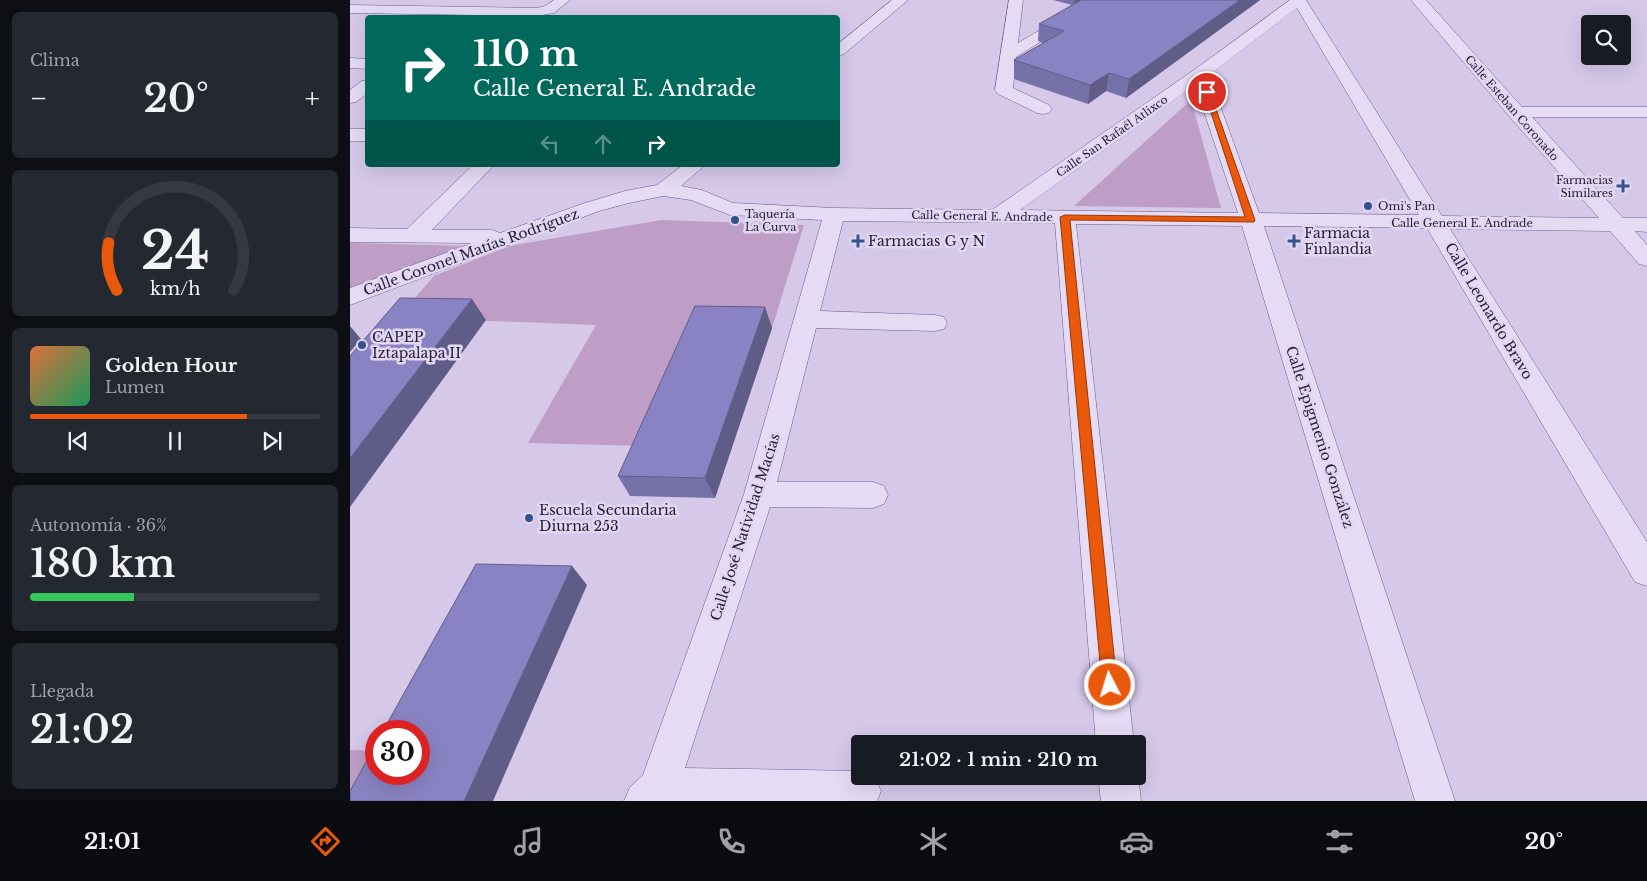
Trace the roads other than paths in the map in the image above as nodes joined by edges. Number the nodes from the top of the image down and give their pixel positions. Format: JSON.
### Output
{"nodes":[{"id":1,"x":563,"y":0,"type":"edge"},
{"id":2,"x":902,"y":0,"type":"edge"},
{"id":3,"x":1016,"y":0,"type":"edge"},
{"id":4,"x":1101,"y":0,"type":"edge"},
{"id":5,"x":1299,"y":0,"type":"edge"},
{"id":6,"x":1418,"y":0,"type":"edge"},
{"id":7,"x":350,"y":9,"type":"edge"},
{"id":8,"x":461,"y":15,"type":"edge"},
{"id":9,"x":840,"y":49,"type":"edge"},
{"id":10,"x":1010,"y":55,"type":"junction"},
{"id":11,"x":350,"y":63,"type":"edge"},
{"id":12,"x":365,"y":64,"type":"edge"},
{"id":13,"x":1200,"y":74,"type":"junction"},
{"id":14,"x":365,"y":87,"type":"edge"},
{"id":15,"x":350,"y":98,"type":"edge"},
{"id":16,"x":1043,"y":109,"type":"dead end"},
{"id":17,"x":1515,"y":112,"type":"junction"},
{"id":18,"x":1647,"y":112,"type":"edge"},
{"id":19,"x":350,"y":135,"type":"edge"},
{"id":20,"x":365,"y":135,"type":"edge"},
{"id":21,"x":482,"y":167,"type":"edge"},
{"id":22,"x":692,"y":167,"type":"edge"},
{"id":23,"x":663,"y":190,"type":"junction"},
{"id":24,"x":592,"y":207,"type":"joint"},
{"id":25,"x":834,"y":214,"type":"junction"},
{"id":26,"x":996,"y":217,"type":"junction"},
{"id":27,"x":1065,"y":217,"type":"junction"},
{"id":28,"x":1251,"y":220,"type":"junction"},
{"id":29,"x":1437,"y":224,"type":"junction"},
{"id":30,"x":1615,"y":224,"type":"junction"},
{"id":31,"x":1647,"y":225,"type":"edge"},
{"id":32,"x":350,"y":234,"type":"edge"},
{"id":33,"x":508,"y":236,"type":"junction"},
{"id":34,"x":412,"y":237,"type":"junction"},
{"id":35,"x":1647,"y":259,"type":"edge"},
{"id":36,"x":350,"y":297,"type":"edge"},
{"id":37,"x":807,"y":319,"type":"junction"},
{"id":38,"x":935,"y":323,"type":"dead end"},
{"id":39,"x":759,"y":494,"type":"junction"},
{"id":40,"x":873,"y":495,"type":"dead end"},
{"id":41,"x":1647,"y":571,"type":"edge"},
{"id":42,"x":1114,"y":735,"type":"edge"},
{"id":43,"x":1119,"y":785,"type":"edge"},
{"id":44,"x":861,"y":791,"type":"dead end"},
{"id":45,"x":651,"y":795,"type":"edge"},
{"id":46,"x":1121,"y":801,"type":"edge"},
{"id":47,"x":1435,"y":801,"type":"edge"}],
"edges":[{"from":1,"to":8,"type":"street"},
{"from":2,"to":9,"type":"street"},
{"from":3,"to":10,"type":"street"},
{"from":4,"to":10,"type":"street"},
{"from":5,"to":13,"type":"street","name":"Calle San Rafaél Atlixco"},
{"from":5,"to":29,"type":"street","name":"Calle Leonardo Bravo"},
{"from":6,"to":17,"type":"street","name":"Calle Esteban Coronado"},
{"from":7,"to":8,"type":"street"},
{"from":10,"to":16,"type":"street"},
{"from":11,"to":12,"type":"street"},
{"from":13,"to":26,"type":"street","name":"Calle San Rafaél Atlixco"},
{"from":13,"to":28,"type":"street","name":"Calle Epigmenio González"},
{"from":14,"to":15,"type":"street"},
{"from":17,"to":18,"type":"street"},
{"from":17,"to":30,"type":"street","name":"Calle Esteban Coronado"},
{"from":19,"to":20,"type":"street"},
{"from":21,"to":34,"type":"street"},
{"from":22,"to":23,"type":"street"},
{"from":23,"to":24,"type":"street","name":"Calle General E. Andrade"},
{"from":23,"to":25,"type":"street","name":"Calle General E. Andrade"},
{"from":24,"to":33,"type":"street","name":"Calle Coronel Matías Rodríguez"},
{"from":25,"to":26,"type":"street","name":"Calle General E. Andrade"},
{"from":25,"to":37,"type":"street","name":"Calle José Natividad Macías"},
{"from":26,"to":27,"type":"street","name":"Calle General E. Andrade"},
{"from":27,"to":28,"type":"street","name":"Calle General E. Andrade"},
{"from":27,"to":42,"type":"street"},
{"from":28,"to":29,"type":"street","name":"Calle General E. Andrade"},
{"from":28,"to":47,"type":"street","name":"Calle Epigmenio González"},
{"from":29,"to":30,"type":"street","name":"Calle General E. Andrade"},
{"from":29,"to":41,"type":"street","name":"Calle Leonardo Bravo"},
{"from":30,"to":31,"type":"street","name":"Calle General E. Andrade"},
{"from":30,"to":35,"type":"street","name":"Calle Esteban Coronado"},
{"from":32,"to":34,"type":"street"},
{"from":33,"to":34,"type":"street"},
{"from":33,"to":36,"type":"street","name":"Calle Coronel Matías Rodríguez"},
{"from":37,"to":38,"type":"street"},
{"from":37,"to":39,"type":"street","name":"Calle José Natividad Macías"},
{"from":39,"to":40,"type":"street"},
{"from":39,"to":45,"type":"street","name":"Calle José Natividad Macías"},
{"from":43,"to":46,"type":"street"},
{"from":44,"to":45,"type":"street"}]}
